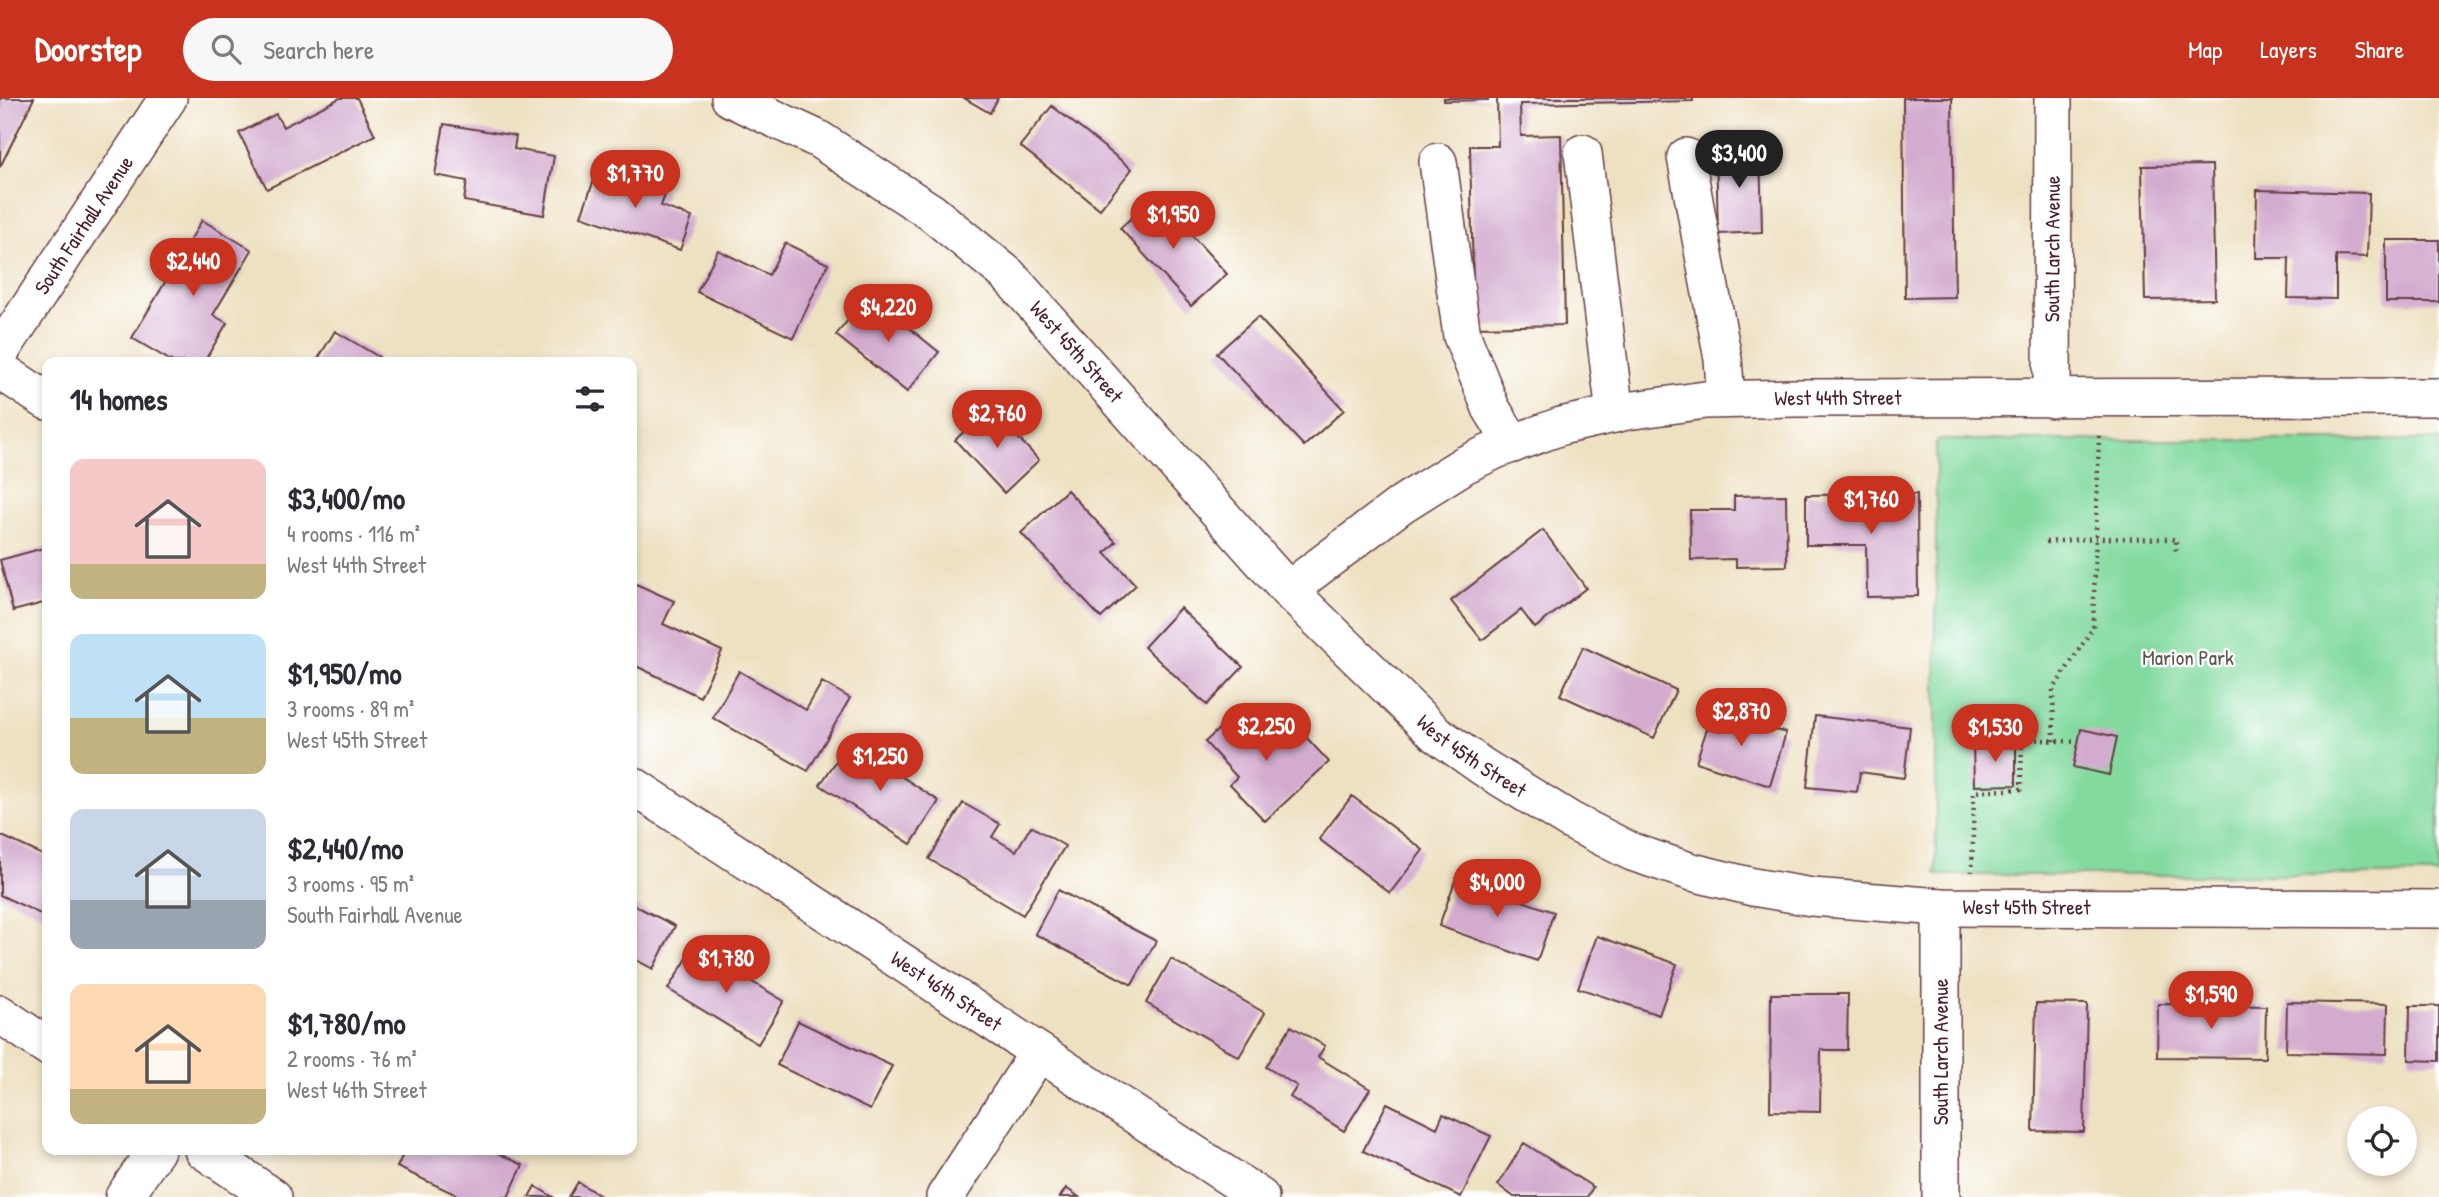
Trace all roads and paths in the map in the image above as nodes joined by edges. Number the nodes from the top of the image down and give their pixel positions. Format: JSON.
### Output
{"nodes":[{"id":1,"x":168,"y":98,"type":"edge"},
{"id":2,"x":730,"y":98,"type":"edge"},
{"id":3,"x":2053,"y":98,"type":"edge"},
{"id":4,"x":1583,"y":153,"type":"dead end"},
{"id":5,"x":1686,"y":157,"type":"dead end"},
{"id":6,"x":1438,"y":162,"type":"dead end"},
{"id":7,"x":0,"y":352,"type":"edge"},
{"id":8,"x":0,"y":370,"type":"edge"},
{"id":9,"x":2439,"y":397,"type":"edge"},
{"id":10,"x":42,"y":398,"type":"edge"},
{"id":11,"x":2052,"y":398,"type":"junction"},
{"id":12,"x":2100,"y":398,"type":"junction"},
{"id":13,"x":1726,"y":399,"type":"junction"},
{"id":14,"x":1615,"y":414,"type":"junction"},
{"id":15,"x":1513,"y":444,"type":"junction"},
{"id":16,"x":2096,"y":538,"type":"junction"},
{"id":17,"x":2046,"y":542,"type":"dead end"},
{"id":18,"x":2176,"y":553,"type":"dead end"},
{"id":19,"x":1288,"y":590,"type":"junction"},
{"id":20,"x":1970,"y":729,"type":"dead end"},
{"id":21,"x":2022,"y":739,"type":"junction"},
{"id":22,"x":2054,"y":741,"type":"junction"},
{"id":23,"x":2079,"y":743,"type":"dead end"},
{"id":24,"x":637,"y":788,"type":"edge"},
{"id":25,"x":1956,"y":907,"type":"junction"},
{"id":26,"x":2439,"y":909,"type":"edge"},
{"id":27,"x":0,"y":1014,"type":"edge"},
{"id":28,"x":42,"y":1043,"type":"edge"},
{"id":29,"x":1039,"y":1052,"type":"junction"},
{"id":30,"x":153,"y":1155,"type":"edge"},
{"id":31,"x":210,"y":1155,"type":"edge"},
{"id":32,"x":262,"y":1194,"type":"edge"},
{"id":33,"x":124,"y":1197,"type":"edge"},
{"id":34,"x":944,"y":1197,"type":"edge"},
{"id":35,"x":1260,"y":1197,"type":"edge"},
{"id":36,"x":1941,"y":1197,"type":"edge"}],
"edges":[{"from":1,"to":7,"type":"street","name":"South Fairhall Avenue"},
{"from":2,"to":19,"type":"street","name":"West 45th Street"},
{"from":3,"to":11,"type":"street","name":"South Larch Avenue"},
{"from":4,"to":14,"type":"street"},
{"from":5,"to":13,"type":"street"},
{"from":6,"to":15,"type":"street"},
{"from":8,"to":10,"type":"street"},
{"from":9,"to":12,"type":"street","name":"West 44th Street"},
{"from":11,"to":12,"type":"street","name":"West 44th Street"},
{"from":11,"to":13,"type":"street","name":"West 44th Street"},
{"from":12,"to":16,"type":"path"},
{"from":13,"to":14,"type":"street","name":"West 44th Street"},
{"from":14,"to":15,"type":"street","name":"West 44th Street"},
{"from":15,"to":19,"type":"street","name":"West 44th Street"},
{"from":16,"to":17,"type":"path"},
{"from":16,"to":18,"type":"path"},
{"from":16,"to":22,"type":"path"},
{"from":19,"to":25,"type":"street","name":"West 45th Street"},
{"from":20,"to":21,"type":"path"},
{"from":21,"to":22,"type":"path"},
{"from":21,"to":25,"type":"path"},
{"from":22,"to":23,"type":"path"},
{"from":24,"to":29,"type":"street","name":"West 46th Street"},
{"from":25,"to":26,"type":"street","name":"West 45th Street"},
{"from":25,"to":36,"type":"street","name":"South Larch Avenue"},
{"from":27,"to":28,"type":"street"},
{"from":29,"to":34,"type":"street"},
{"from":29,"to":35,"type":"street","name":"West 46th Street"},
{"from":30,"to":33,"type":"street"},
{"from":31,"to":32,"type":"street"}]}
